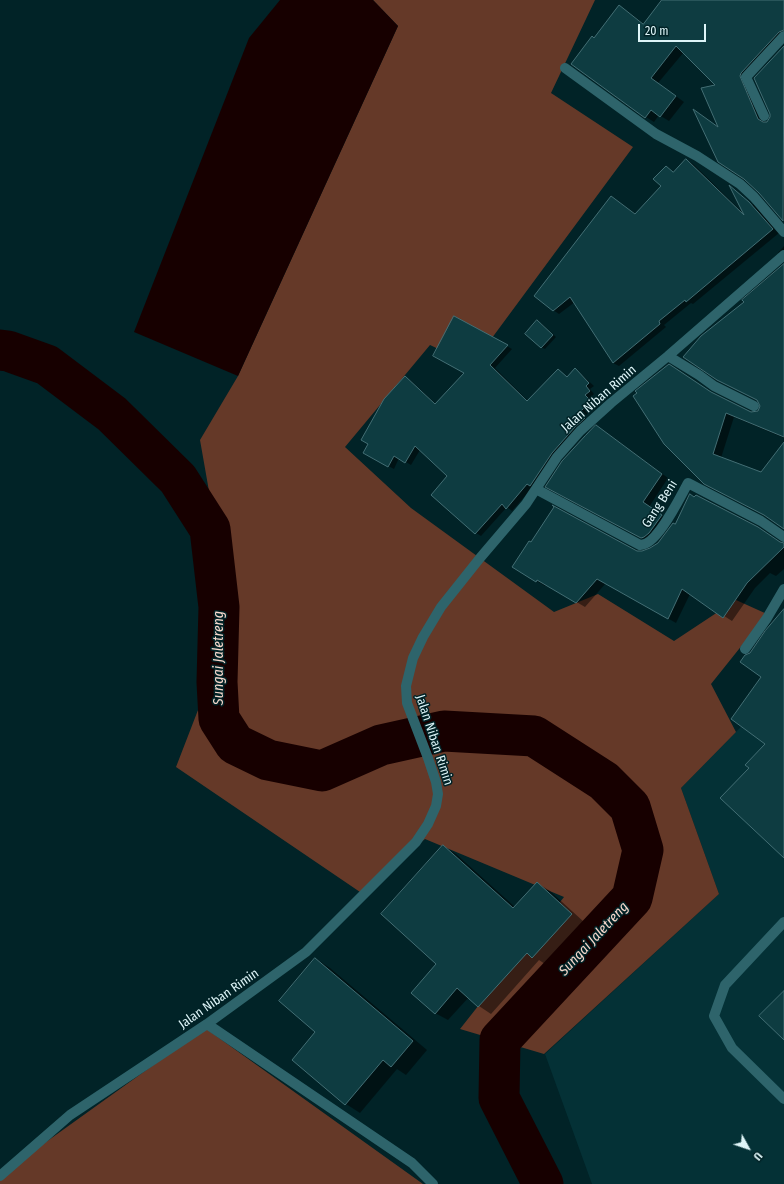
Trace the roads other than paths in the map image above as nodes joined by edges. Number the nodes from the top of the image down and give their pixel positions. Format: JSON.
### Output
{"nodes":[{"id":1,"x":784,"y":36,"type":"edge"},
{"id":2,"x":565,"y":68,"type":"dead end"},
{"id":3,"x":764,"y":116,"type":"dead end"},
{"id":4,"x":784,"y":232,"type":"edge"},
{"id":5,"x":784,"y":255,"type":"edge"},
{"id":6,"x":668,"y":356,"type":"junction"},
{"id":7,"x":754,"y":406,"type":"dead end"},
{"id":8,"x":536,"y":489,"type":"junction"},
{"id":9,"x":784,"y":537,"type":"edge"},
{"id":10,"x":784,"y":589,"type":"edge"},
{"id":11,"x":745,"y":649,"type":"dead end"},
{"id":12,"x":784,"y":922,"type":"edge"},
{"id":13,"x":207,"y":1024,"type":"junction"},
{"id":14,"x":784,"y":1099,"type":"edge"},
{"id":15,"x":0,"y":1176,"type":"edge"},
{"id":16,"x":433,"y":1184,"type":"edge"}],
"edges":[{"from":1,"to":3,"type":"street"},
{"from":2,"to":4,"type":"street"},
{"from":5,"to":6,"type":"street","name":"Jalan Niban Rimin"},
{"from":6,"to":7,"type":"street"},
{"from":6,"to":8,"type":"street","name":"Jalan Niban Rimin"},
{"from":8,"to":9,"type":"street","name":"Gang Beni"},
{"from":8,"to":13,"type":"street","name":"Jalan Niban Rimin"},
{"from":10,"to":11,"type":"street"},
{"from":12,"to":14,"type":"street"},
{"from":13,"to":15,"type":"street","name":"Jalan Niban Rimin"},
{"from":13,"to":16,"type":"street"}]}
